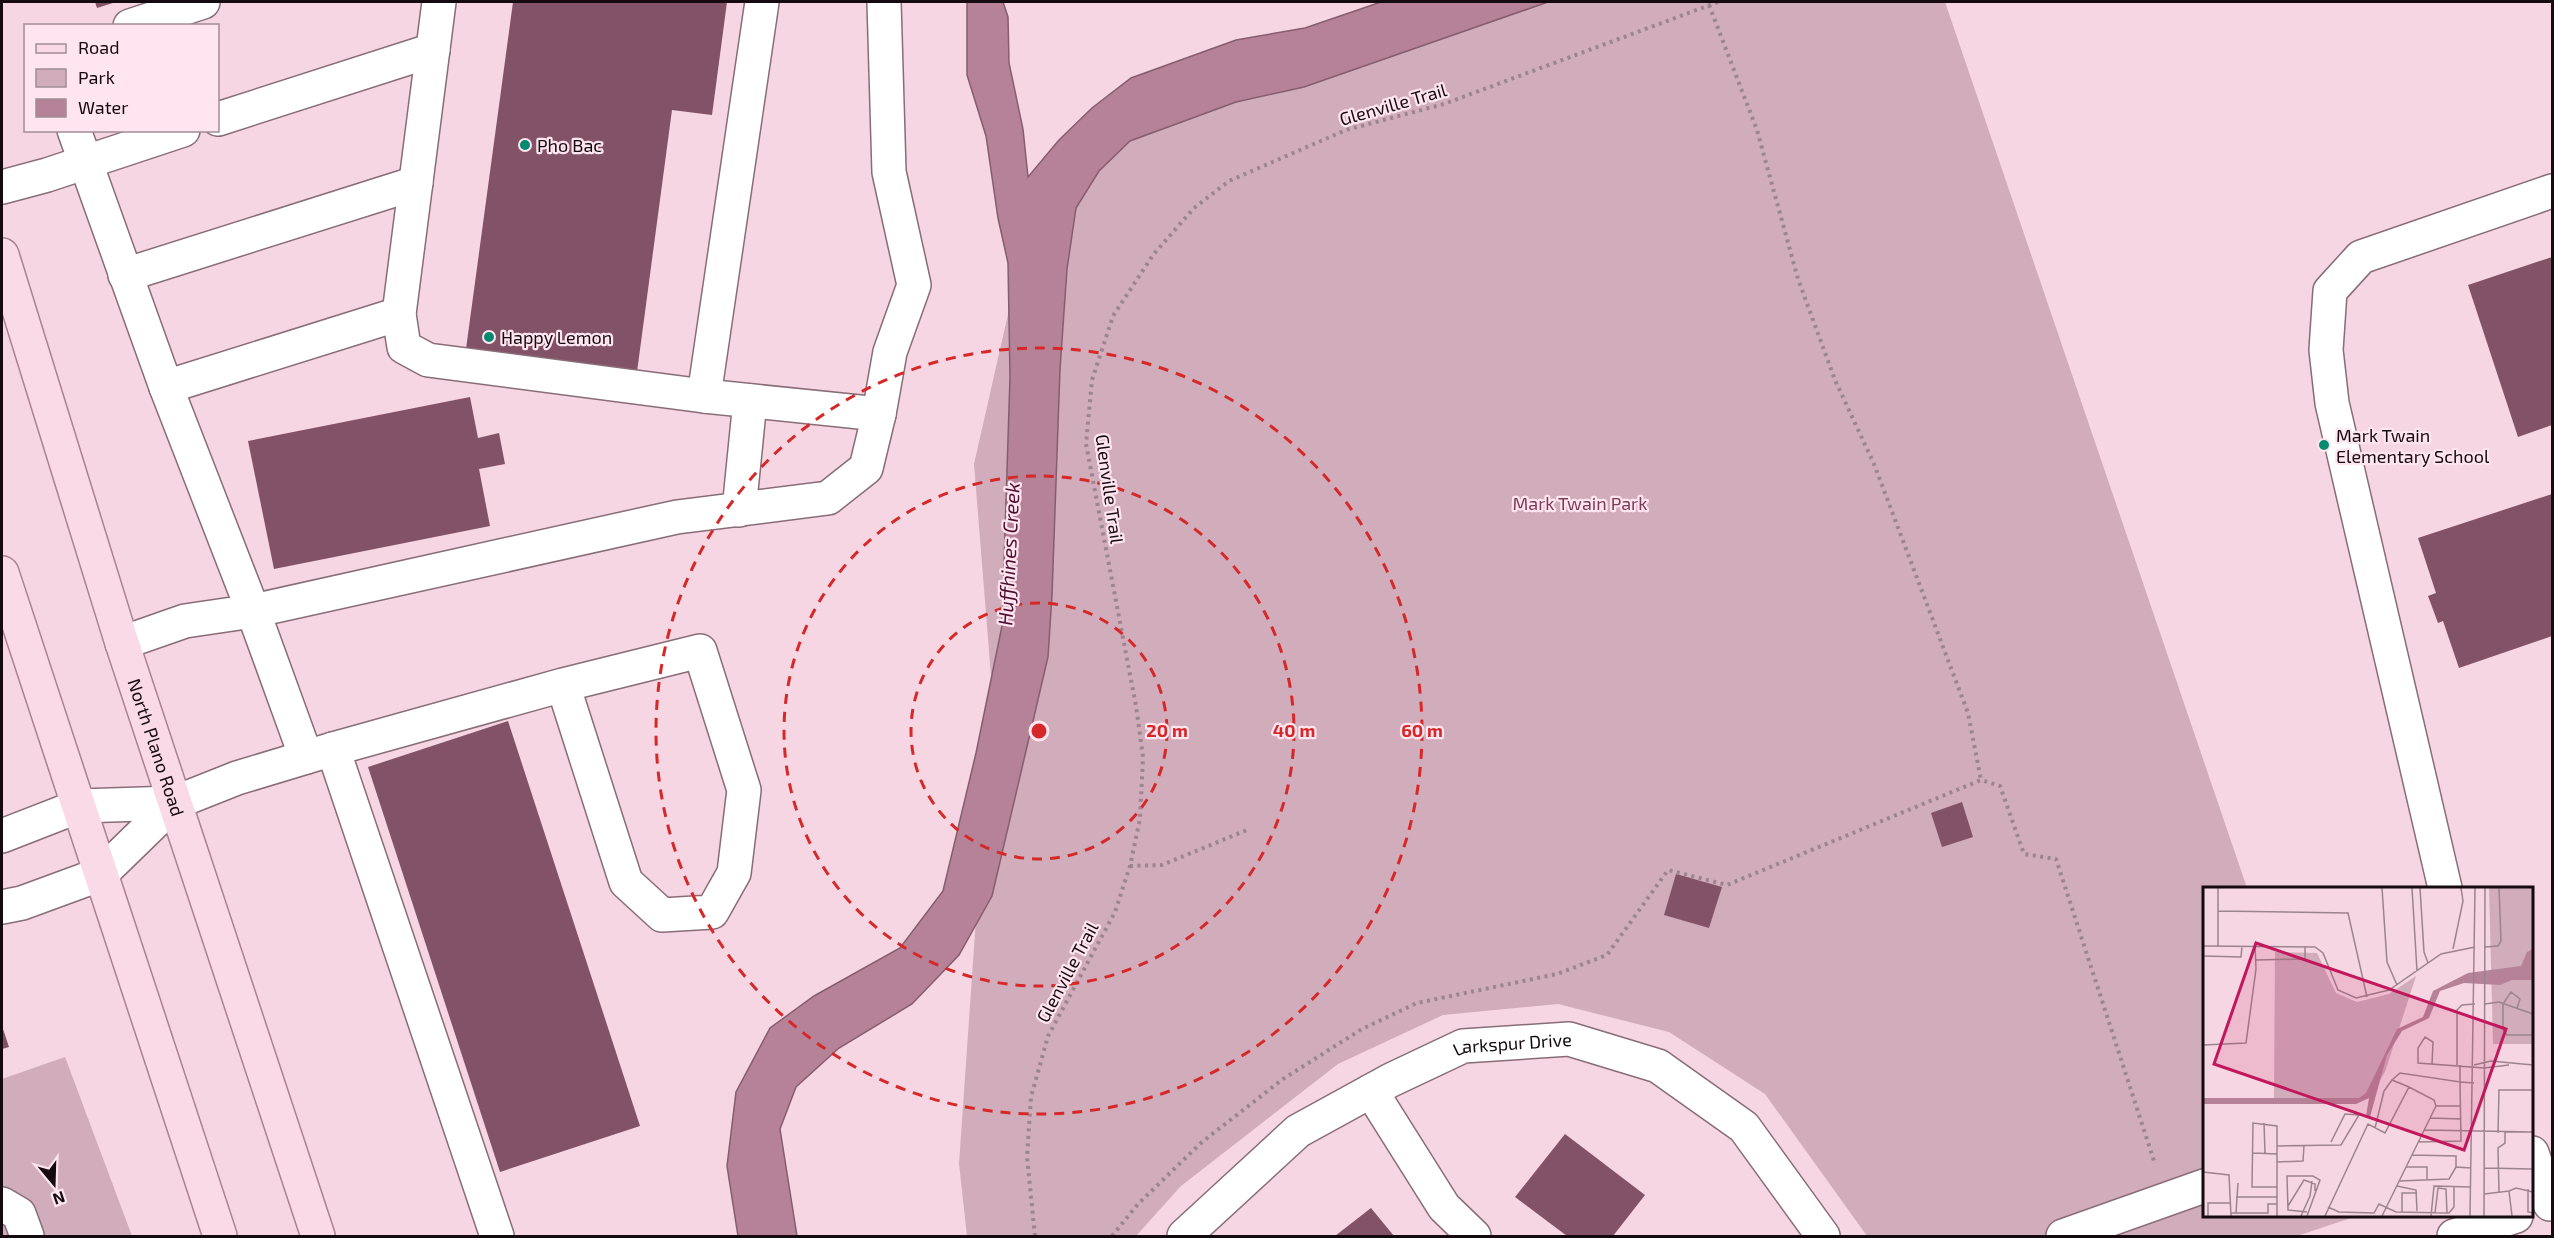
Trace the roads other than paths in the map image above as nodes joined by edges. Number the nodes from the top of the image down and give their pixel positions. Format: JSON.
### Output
{"nodes":[{"id":1,"x":203,"y":2,"type":"edge"},
{"id":2,"x":440,"y":2,"type":"edge"},
{"id":3,"x":762,"y":2,"type":"edge"},
{"id":4,"x":884,"y":2,"type":"edge"},
{"id":5,"x":136,"y":24,"type":"edge"},
{"id":6,"x":433,"y":50,"type":"junction"},
{"id":7,"x":219,"y":119,"type":"edge"},
{"id":8,"x":76,"y":132,"type":"edge"},
{"id":9,"x":177,"y":132,"type":"edge"},
{"id":10,"x":86,"y":162,"type":"junction"},
{"id":11,"x":416,"y":183,"type":"junction"},
{"id":12,"x":2,"y":186,"type":"edge"},
{"id":13,"x":2553,"y":191,"type":"edge"},
{"id":14,"x":2,"y":255,"type":"edge"},
{"id":15,"x":125,"y":275,"type":"junction"},
{"id":16,"x":399,"y":314,"type":"junction"},
{"id":17,"x":166,"y":387,"type":"junction"},
{"id":18,"x":704,"y":396,"type":"junction"},
{"id":19,"x":750,"y":401,"type":"junction"},
{"id":20,"x":879,"y":414,"type":"junction"},
{"id":21,"x":739,"y":510,"type":"junction"},
{"id":22,"x":3,"y":584,"type":"edge"},
{"id":23,"x":253,"y":611,"type":"junction"},
{"id":24,"x":122,"y":643,"type":"junction"},
{"id":25,"x":562,"y":686,"type":"junction"},
{"id":26,"x":320,"y":753,"type":"junction"},
{"id":27,"x":174,"y":803,"type":"junction"},
{"id":28,"x":79,"y":806,"type":"junction"},
{"id":29,"x":2,"y":836,"type":"edge"},
{"id":30,"x":100,"y":874,"type":"junction"},
{"id":31,"x":2445,"y":887,"type":"edge"},
{"id":32,"x":2,"y":907,"type":"edge"},
{"id":33,"x":1371,"y":1091,"type":"junction"},
{"id":34,"x":2533,"y":1156,"type":"edge"},
{"id":35,"x":2203,"y":1187,"type":"edge"},
{"id":36,"x":2,"y":1204,"type":"edge"},
{"id":37,"x":2545,"y":1206,"type":"edge"},
{"id":38,"x":2510,"y":1217,"type":"edge"},
{"id":39,"x":27,"y":1236,"type":"edge"},
{"id":40,"x":220,"y":1236,"type":"edge"},
{"id":41,"x":318,"y":1236,"type":"edge"},
{"id":42,"x":497,"y":1236,"type":"edge"},
{"id":43,"x":1184,"y":1236,"type":"edge"},
{"id":44,"x":1474,"y":1236,"type":"edge"},
{"id":45,"x":1823,"y":1236,"type":"edge"},
{"id":46,"x":2063,"y":1236,"type":"edge"},
{"id":47,"x":2454,"y":1236,"type":"edge"}],
"edges":[{"from":1,"to":5,"type":"street"},
{"from":2,"to":6,"type":"street"},
{"from":3,"to":18,"type":"street"},
{"from":4,"to":20,"type":"street"},
{"from":6,"to":7,"type":"street"},
{"from":6,"to":11,"type":"street"},
{"from":8,"to":10,"type":"street"},
{"from":9,"to":10,"type":"street"},
{"from":10,"to":12,"type":"street"},
{"from":10,"to":15,"type":"street"},
{"from":11,"to":15,"type":"street"},
{"from":11,"to":16,"type":"street"},
{"from":13,"to":31,"type":"street"},
{"from":14,"to":24,"type":"main road","name":"North Plano Road"},
{"from":15,"to":17,"type":"street"},
{"from":16,"to":17,"type":"street"},
{"from":16,"to":18,"type":"street"},
{"from":17,"to":23,"type":"street"},
{"from":18,"to":19,"type":"street"},
{"from":19,"to":20,"type":"street"},
{"from":19,"to":21,"type":"street"},
{"from":20,"to":21,"type":"street"},
{"from":21,"to":23,"type":"street"},
{"from":22,"to":28,"type":"main road"},
{"from":23,"to":24,"type":"street"},
{"from":23,"to":26,"type":"street"},
{"from":24,"to":27,"type":"main road","name":"North Plano Road"},
{"from":25,"to":25,"type":"street"},
{"from":25,"to":26,"type":"street"},
{"from":26,"to":27,"type":"street"},
{"from":26,"to":42,"type":"street"},
{"from":27,"to":28,"type":"street"},
{"from":27,"to":30,"type":"street"},
{"from":27,"to":41,"type":"main road","name":"North Plano Road"},
{"from":28,"to":29,"type":"street"},
{"from":28,"to":30,"type":"main road"},
{"from":30,"to":32,"type":"street"},
{"from":30,"to":40,"type":"main road"},
{"from":33,"to":43,"type":"street","name":"Larkspur Drive"},
{"from":33,"to":44,"type":"street"},
{"from":33,"to":45,"type":"street","name":"Larkspur Drive"},
{"from":34,"to":37,"type":"street"},
{"from":35,"to":46,"type":"street"},
{"from":36,"to":39,"type":"street"},
{"from":38,"to":47,"type":"street"}]}
